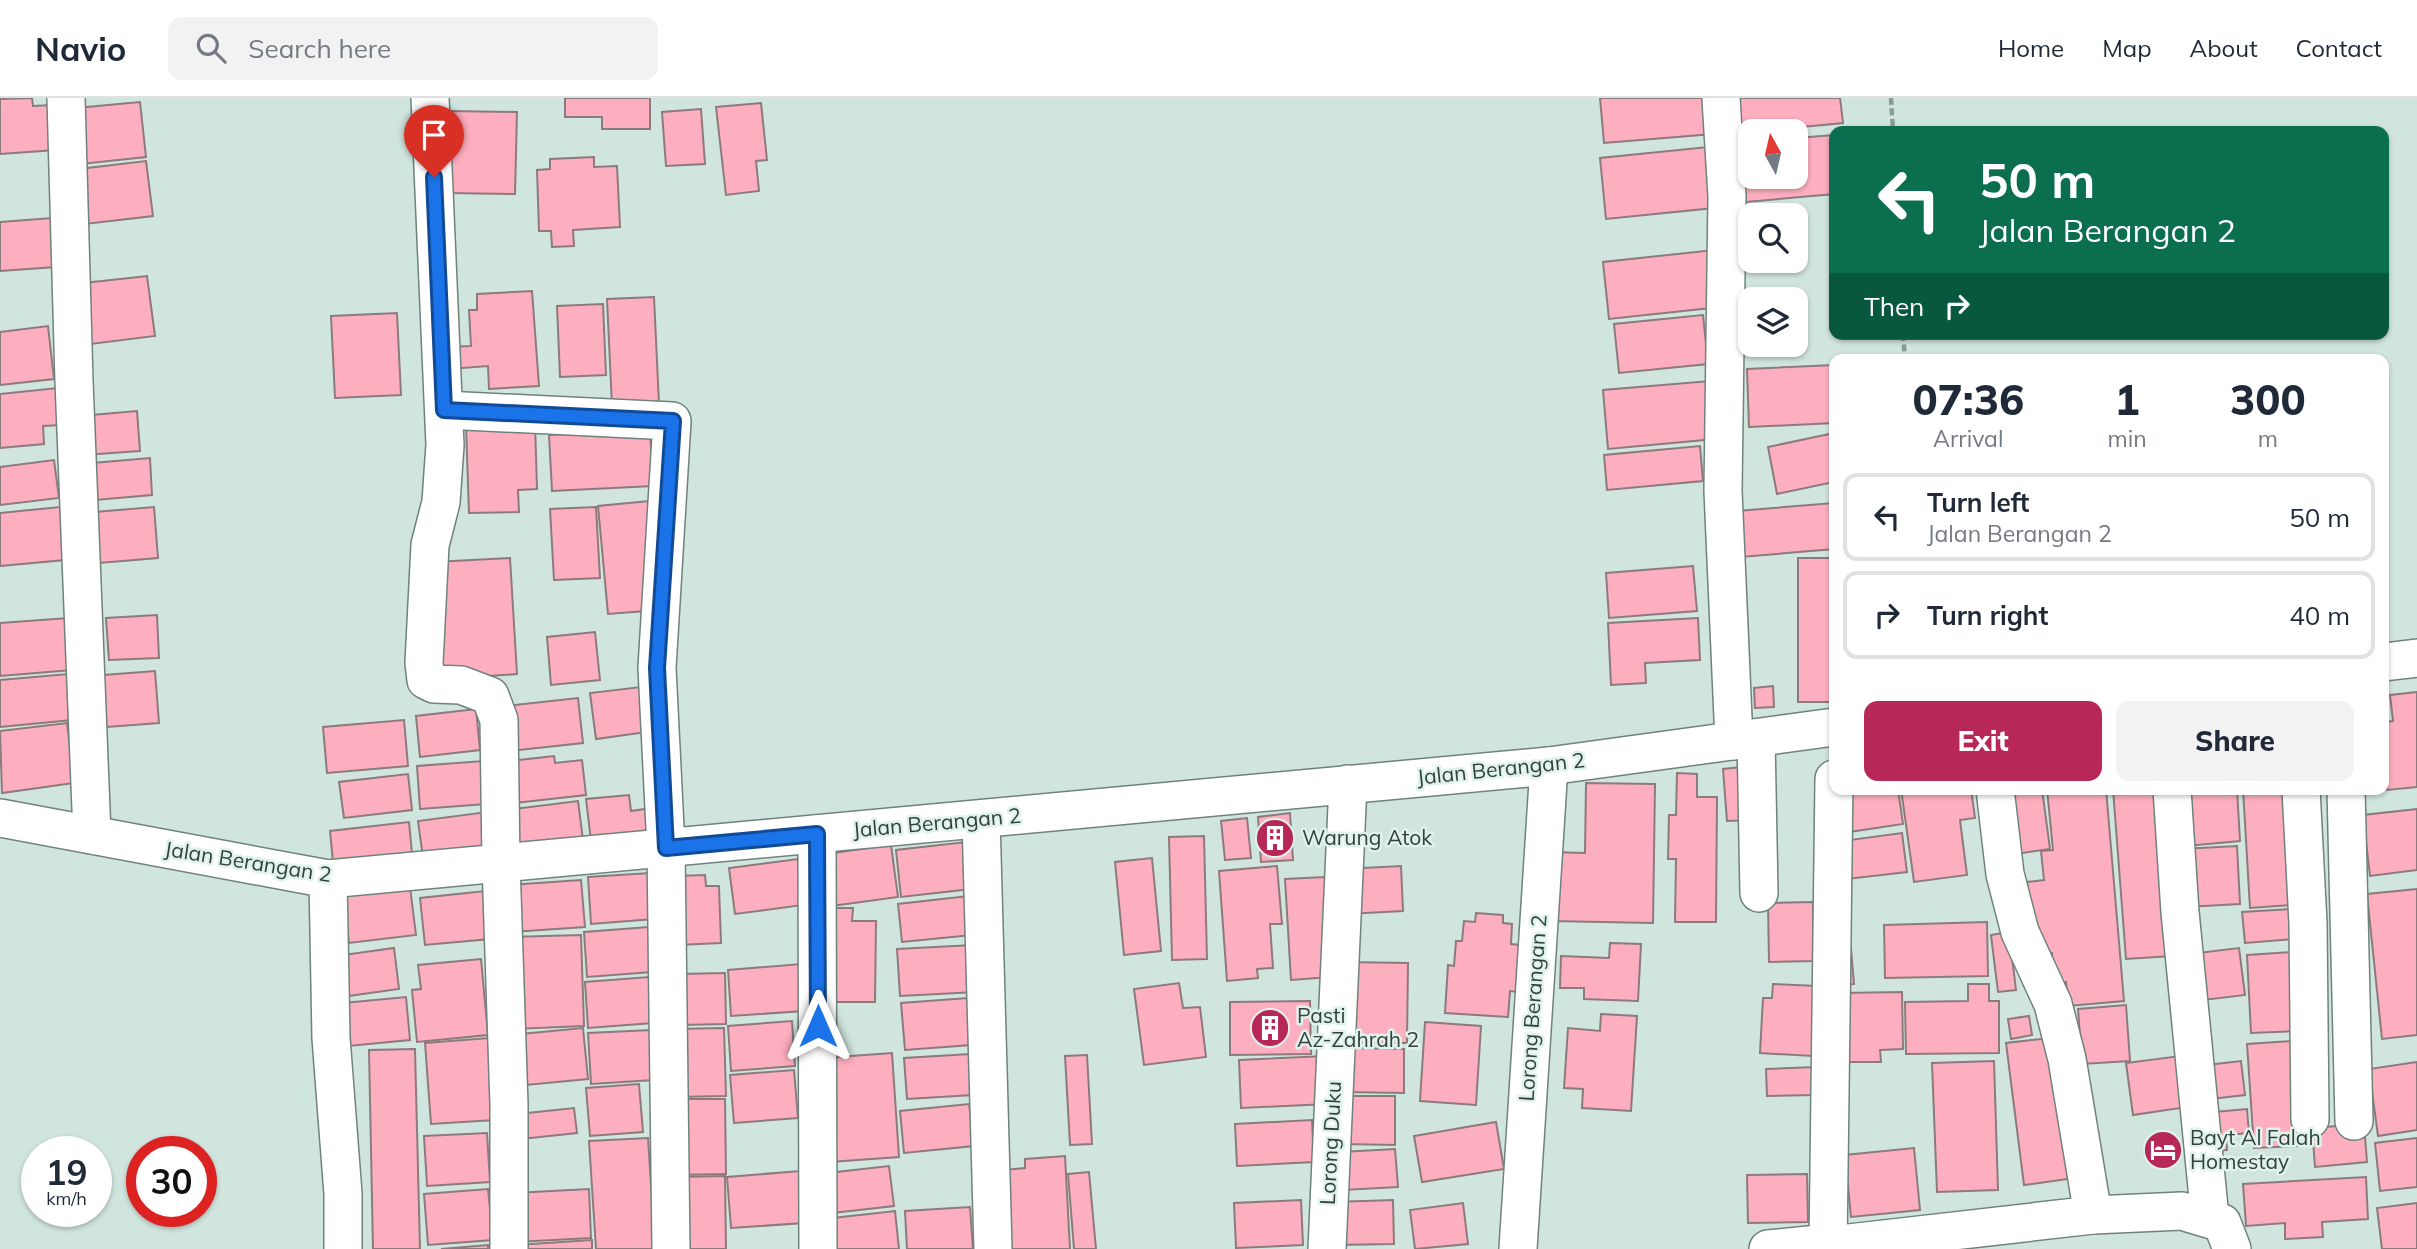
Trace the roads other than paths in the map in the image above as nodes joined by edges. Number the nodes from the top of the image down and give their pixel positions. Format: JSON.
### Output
{"nodes":[{"id":1,"x":66,"y":98,"type":"edge"},
{"id":2,"x":430,"y":98,"type":"edge"},
{"id":3,"x":1721,"y":98,"type":"edge"},
{"id":4,"x":444,"y":410,"type":"junction"},
{"id":5,"x":2417,"y":658,"type":"edge"},
{"id":6,"x":2389,"y":661,"type":"edge"},
{"id":7,"x":1829,"y":728,"type":"edge"},
{"id":8,"x":1745,"y":739,"type":"junction"},
{"id":9,"x":1549,"y":766,"type":"junction"},
{"id":10,"x":1348,"y":785,"type":"junction"},
{"id":11,"x":1834,"y":795,"type":"edge"},
{"id":12,"x":1996,"y":795,"type":"edge"},
{"id":13,"x":2172,"y":795,"type":"edge"},
{"id":14,"x":2301,"y":795,"type":"edge"},
{"id":15,"x":2346,"y":795,"type":"edge"},
{"id":16,"x":0,"y":818,"type":"edge"},
{"id":17,"x":981,"y":818,"type":"junction"},
{"id":18,"x":817,"y":834,"type":"junction"},
{"id":19,"x":92,"y":835,"type":"junction"},
{"id":20,"x":666,"y":848,"type":"junction"},
{"id":21,"x":500,"y":863,"type":"junction"},
{"id":22,"x":328,"y":879,"type":"junction"},
{"id":23,"x":1759,"y":893,"type":"dead end"},
{"id":24,"x":2310,"y":1119,"type":"dead end"},
{"id":25,"x":2354,"y":1121,"type":"dead end"},
{"id":26,"x":2093,"y":1214,"type":"junction"},
{"id":27,"x":2210,"y":1218,"type":"junction"},
{"id":28,"x":2021,"y":1236,"type":"edge"},
{"id":29,"x":1828,"y":1246,"type":"edge"},
{"id":30,"x":343,"y":1249,"type":"edge"},
{"id":31,"x":509,"y":1249,"type":"edge"},
{"id":32,"x":671,"y":1249,"type":"edge"},
{"id":33,"x":818,"y":1249,"type":"edge"},
{"id":34,"x":993,"y":1249,"type":"edge"},
{"id":35,"x":1327,"y":1249,"type":"edge"},
{"id":36,"x":1518,"y":1249,"type":"edge"},
{"id":37,"x":1768,"y":1249,"type":"edge"},
{"id":38,"x":2232,"y":1249,"type":"edge"}],
"edges":[{"from":1,"to":19,"type":"street"},
{"from":2,"to":4,"type":"street"},
{"from":3,"to":8,"type":"street"},
{"from":4,"to":20,"type":"street"},
{"from":4,"to":21,"type":"street"},
{"from":5,"to":6,"type":"street"},
{"from":7,"to":8,"type":"street","name":"Jalan Berangan 2"},
{"from":8,"to":9,"type":"street","name":"Jalan Berangan 2"},
{"from":8,"to":23,"type":"street"},
{"from":9,"to":10,"type":"street","name":"Jalan Berangan 2"},
{"from":9,"to":36,"type":"street","name":"Lorong Berangan 2"},
{"from":10,"to":17,"type":"street","name":"Jalan Berangan 2"},
{"from":10,"to":35,"type":"street","name":"Lorong Duku"},
{"from":11,"to":29,"type":"street"},
{"from":12,"to":26,"type":"street"},
{"from":13,"to":27,"type":"street"},
{"from":14,"to":24,"type":"street"},
{"from":15,"to":25,"type":"street"},
{"from":16,"to":19,"type":"street","name":"Jalan Berangan 2"},
{"from":17,"to":18,"type":"street","name":"Jalan Berangan 2"},
{"from":17,"to":34,"type":"street"},
{"from":18,"to":20,"type":"street","name":"Jalan Berangan 2"},
{"from":18,"to":33,"type":"street"},
{"from":19,"to":22,"type":"street","name":"Jalan Berangan 2"},
{"from":20,"to":21,"type":"street","name":"Jalan Berangan 2"},
{"from":20,"to":32,"type":"street"},
{"from":21,"to":22,"type":"street","name":"Jalan Berangan 2"},
{"from":21,"to":31,"type":"street"},
{"from":22,"to":30,"type":"street"},
{"from":26,"to":27,"type":"street"},
{"from":26,"to":28,"type":"street"},
{"from":27,"to":38,"type":"street"},
{"from":28,"to":29,"type":"street"},
{"from":29,"to":37,"type":"street"}]}
